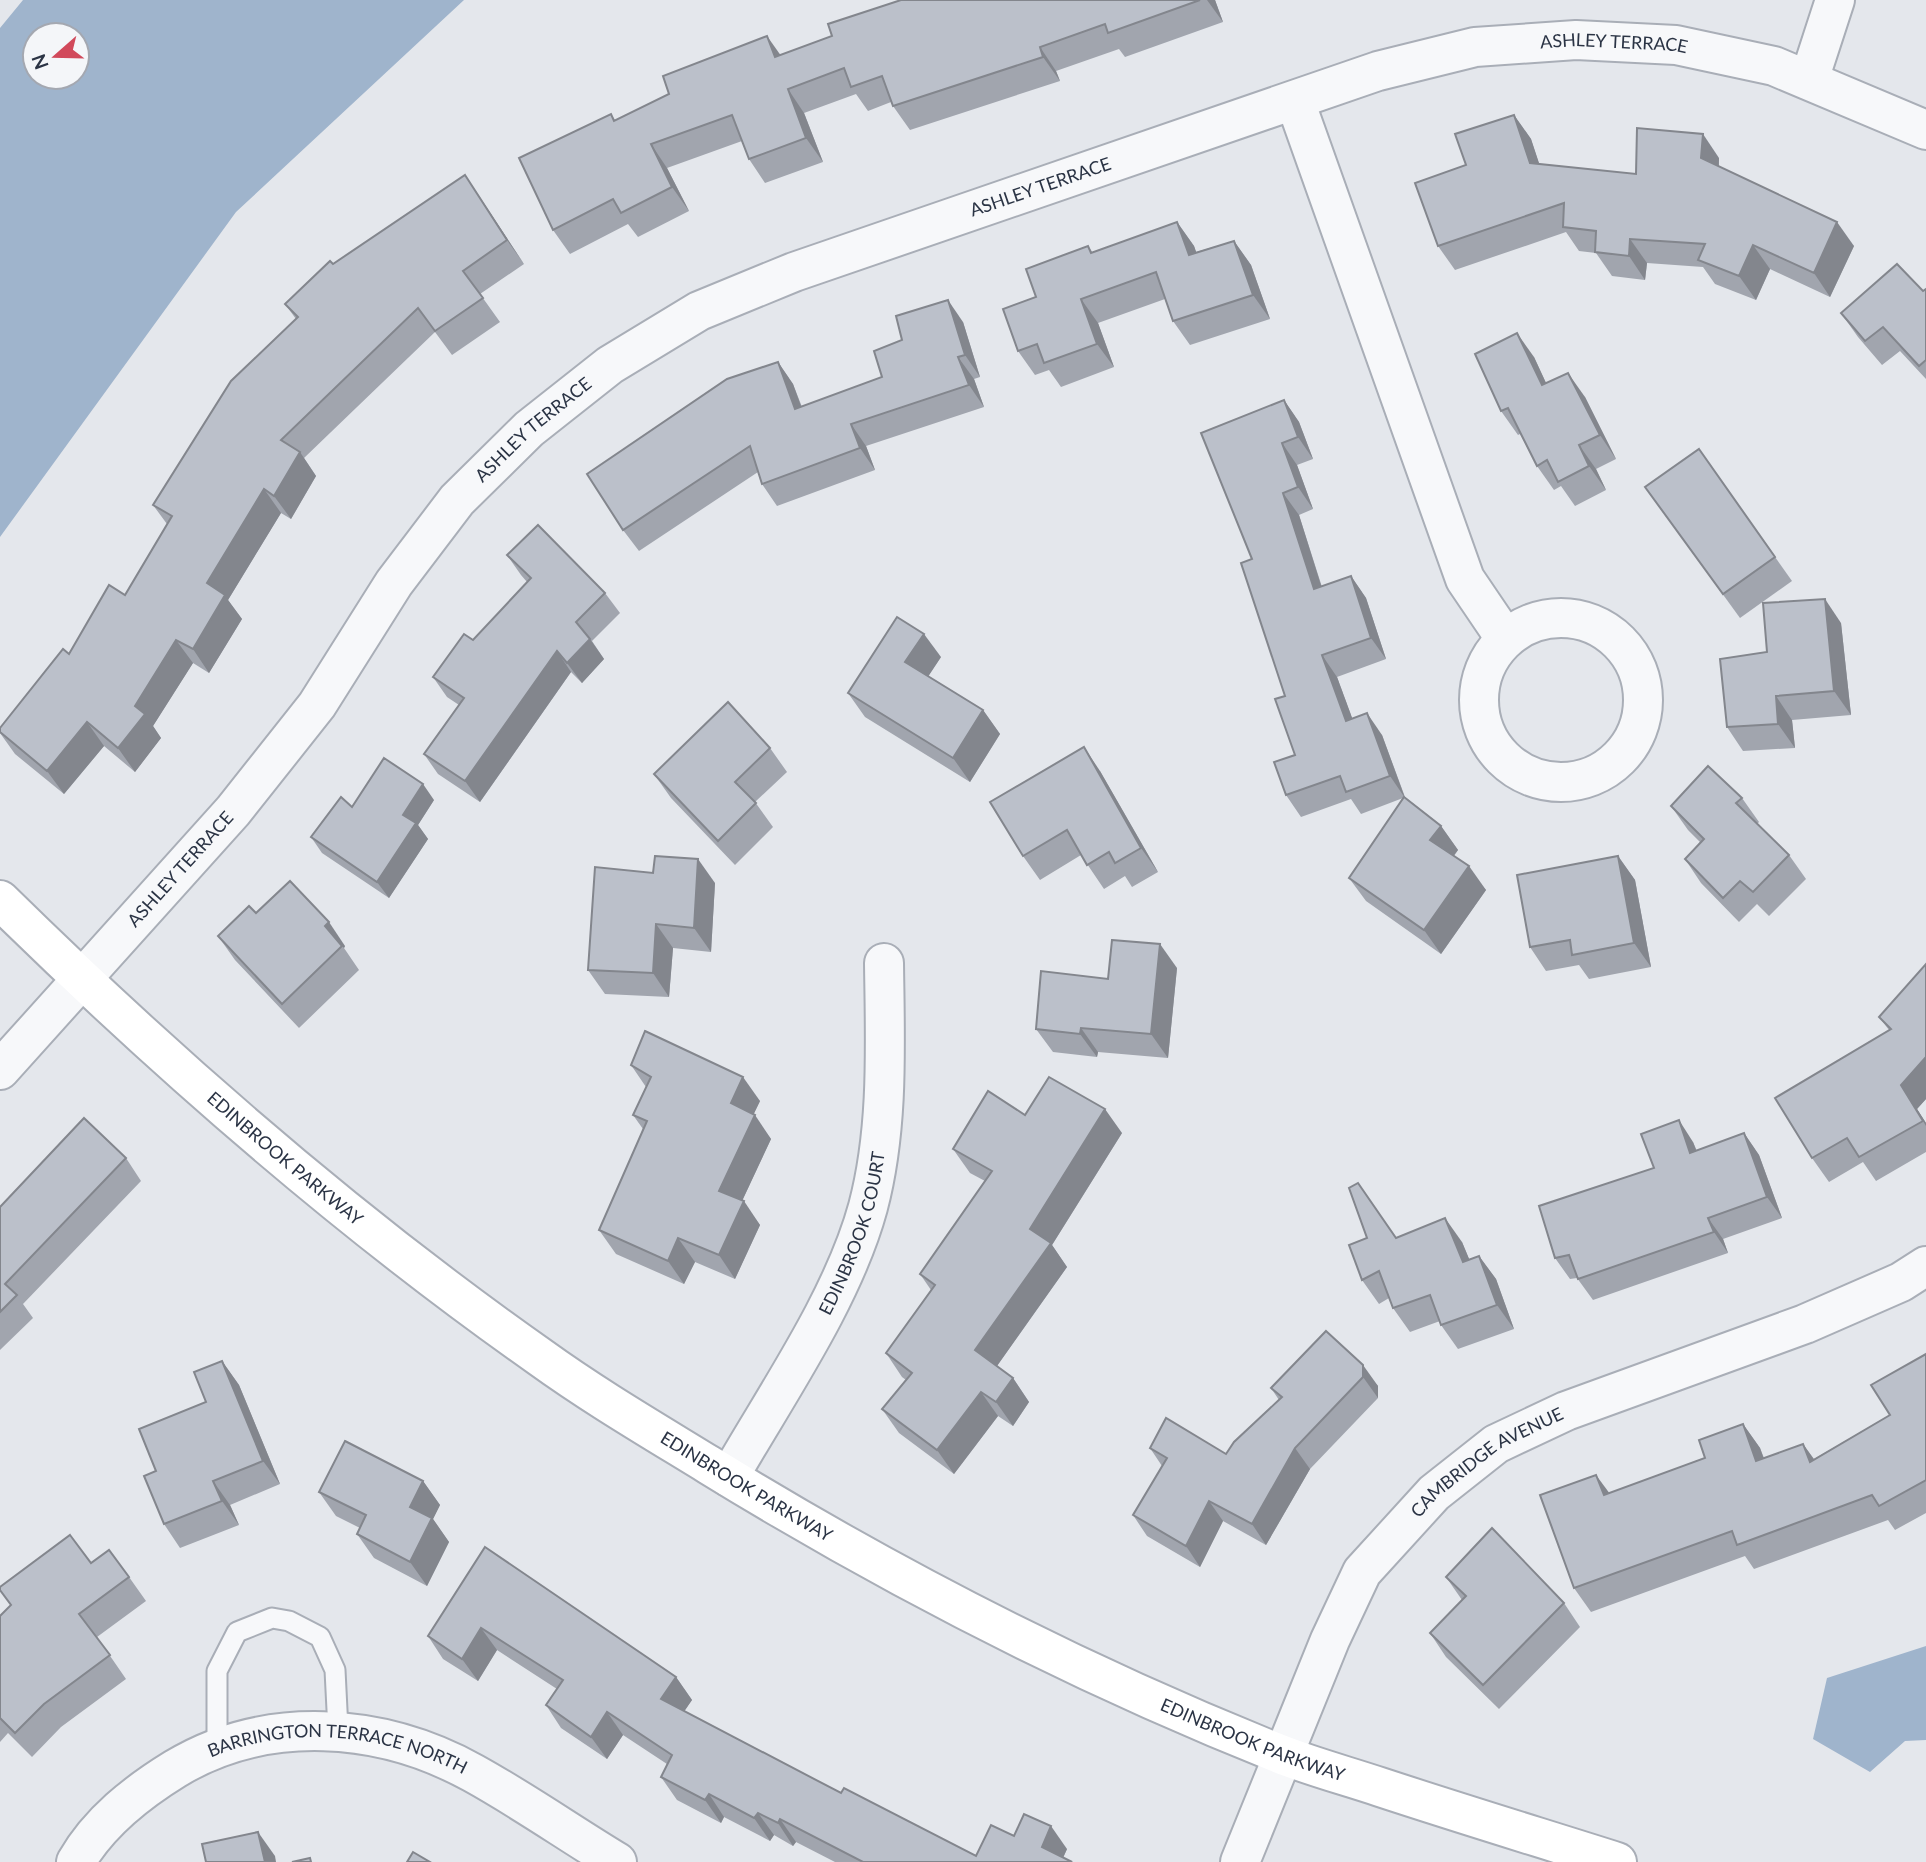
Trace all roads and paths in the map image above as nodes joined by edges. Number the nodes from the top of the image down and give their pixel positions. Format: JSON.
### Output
{"nodes":[{"id":1,"x":1835,"y":0,"type":"edge"},
{"id":2,"x":1809,"y":80,"type":"junction"},
{"id":3,"x":1295,"y":101,"type":"junction"},
{"id":4,"x":1926,"y":130,"type":"edge"},
{"id":5,"x":1505,"y":638,"type":"junction"},
{"id":6,"x":0,"y":900,"type":"edge"},
{"id":7,"x":884,"y":962,"type":"dead end"},
{"id":8,"x":84,"y":980,"type":"junction"},
{"id":9,"x":0,"y":1070,"type":"edge"},
{"id":10,"x":1926,"y":1266,"type":"edge"},
{"id":11,"x":729,"y":1478,"type":"junction"},
{"id":12,"x":338,"y":1730,"type":"junction"},
{"id":13,"x":217,"y":1749,"type":"junction"},
{"id":14,"x":1284,"y":1756,"type":"junction"},
{"id":15,"x":76,"y":1862,"type":"edge"},
{"id":16,"x":617,"y":1862,"type":"edge"},
{"id":17,"x":1240,"y":1862,"type":"edge"},
{"id":18,"x":1618,"y":1862,"type":"edge"}],
"edges":[{"from":1,"to":2,"type":"street"},
{"from":2,"to":3,"type":"street","name":"ASHLEY TERRACE"},
{"from":2,"to":4,"type":"street","name":"ASHLEY TERRACE"},
{"from":3,"to":5,"type":"street"},
{"from":3,"to":8,"type":"street","name":"ASHLEY TERRACE"},
{"from":5,"to":5,"type":"street"},
{"from":6,"to":8,"type":"street","name":"EDINBROOK PARKWAY"},
{"from":7,"to":11,"type":"street","name":"EDINBROOK COURT"},
{"from":8,"to":9,"type":"street","name":"ASHLEY TERRACE"},
{"from":8,"to":11,"type":"street","name":"EDINBROOK PARKWAY"},
{"from":10,"to":14,"type":"street","name":"CAMBRIDGE AVENUE"},
{"from":11,"to":14,"type":"street","name":"EDINBROOK PARKWAY"},
{"from":12,"to":13,"type":"street","name":"BARRINGTON TERRACE NORTH"},
{"from":12,"to":13,"type":"lane"},
{"from":12,"to":16,"type":"street","name":"BARRINGTON TERRACE NORTH"},
{"from":13,"to":15,"type":"street","name":"BARRINGTON TERRACE NORTH"},
{"from":14,"to":17,"type":"street","name":"CAMBRIDGE AVENUE"},
{"from":14,"to":18,"type":"street","name":"EDINBROOK PARKWAY"}]}
